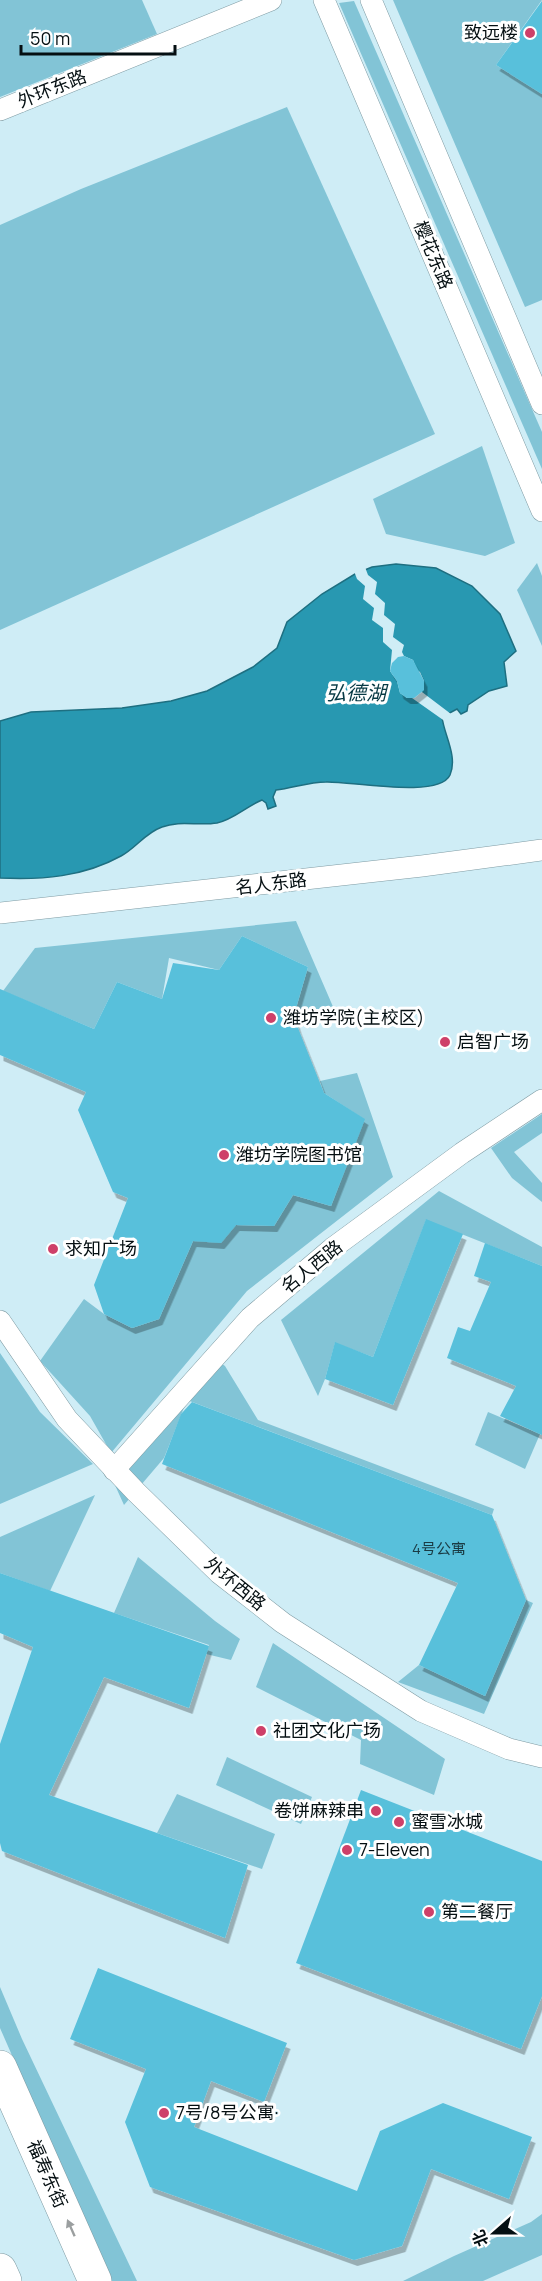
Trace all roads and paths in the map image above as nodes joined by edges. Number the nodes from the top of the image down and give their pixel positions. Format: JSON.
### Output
{"nodes":[{"id":1,"x":271,"y":0,"type":"edge"},
{"id":2,"x":324,"y":0,"type":"edge"},
{"id":3,"x":371,"y":0,"type":"edge"},
{"id":4,"x":0,"y":110,"type":"edge"},
{"id":5,"x":542,"y":404,"type":"edge"},
{"id":6,"x":542,"y":511,"type":"edge"},
{"id":7,"x":542,"y":850,"type":"edge"},
{"id":8,"x":0,"y":914,"type":"edge"},
{"id":9,"x":542,"y":1100,"type":"edge"},
{"id":10,"x":0,"y":1321,"type":"edge"},
{"id":11,"x":114,"y":1470,"type":"junction"},
{"id":12,"x":542,"y":1757,"type":"edge"},
{"id":13,"x":0,"y":2067,"type":"edge"},
{"id":14,"x":0,"y":2270,"type":"edge"},
{"id":15,"x":5,"y":2281,"type":"edge"},
{"id":16,"x":95,"y":2281,"type":"edge"}],
"edges":[{"from":1,"to":4,"type":"street","name":"外环东路"},
{"from":2,"to":6,"type":"street","name":"樱花东路"},
{"from":3,"to":5,"type":"street"},
{"from":7,"to":8,"type":"street","name":"名人东路"},
{"from":9,"to":11,"type":"street","name":"名人西路"},
{"from":10,"to":11,"type":"street","name":"外环西路"},
{"from":11,"to":12,"type":"street","name":"外环西路"},
{"from":16,"to":13,"type":"main road","name":"福寿东街","one_way":true},
{"from":14,"to":15,"type":"main road"}]}
